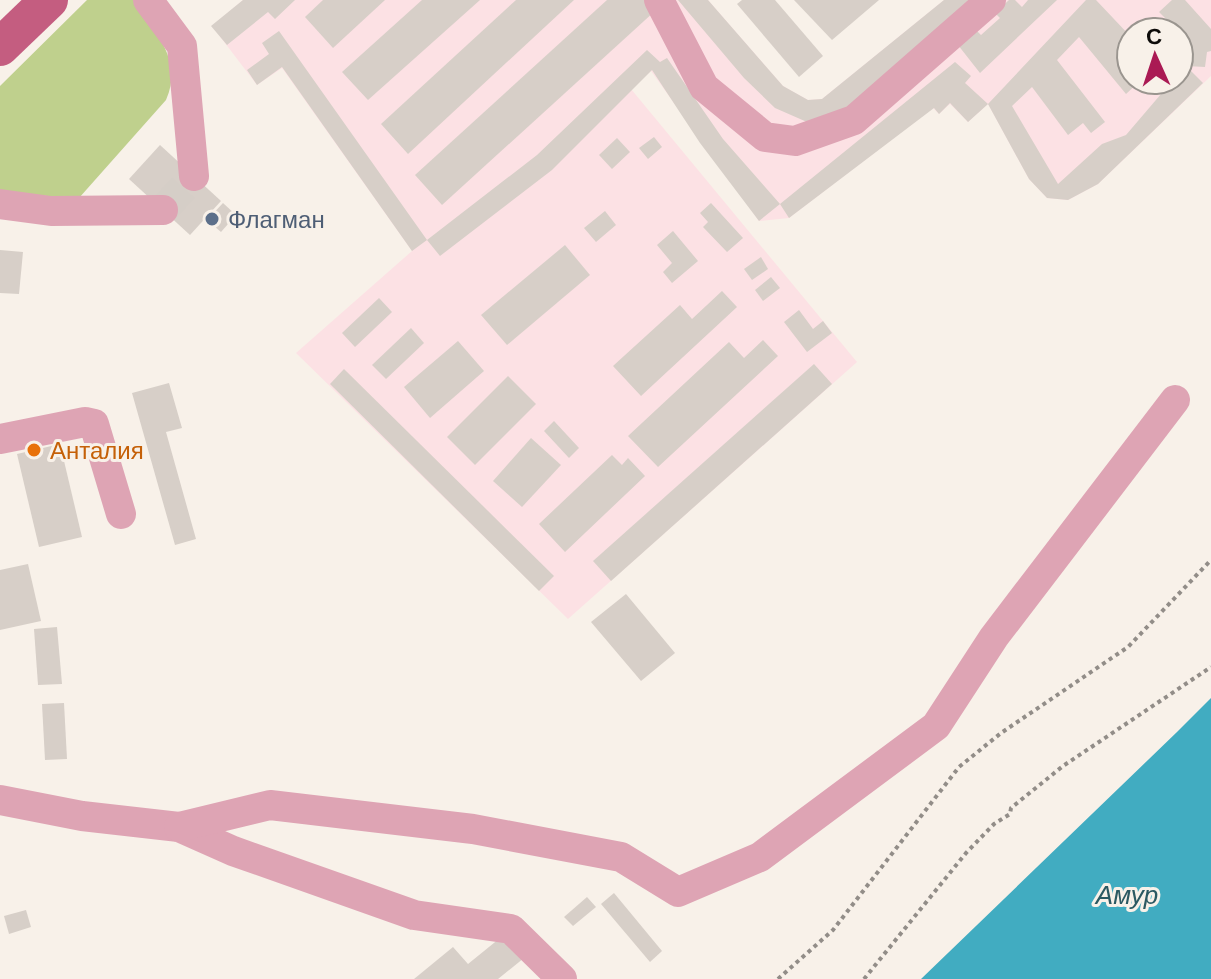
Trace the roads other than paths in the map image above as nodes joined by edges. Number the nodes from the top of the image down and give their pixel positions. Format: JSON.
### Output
{"nodes":[{"id":1,"x":49,"y":0,"type":"edge"},
{"id":2,"x":148,"y":0,"type":"edge"},
{"id":3,"x":659,"y":0,"type":"edge"},
{"id":4,"x":991,"y":0,"type":"edge"},
{"id":5,"x":0,"y":47,"type":"edge"},
{"id":6,"x":194,"y":176,"type":"dead end"},
{"id":7,"x":0,"y":204,"type":"edge"},
{"id":8,"x":163,"y":210,"type":"dead end"},
{"id":9,"x":1175,"y":400,"type":"dead end"},
{"id":10,"x":0,"y":439,"type":"edge"},
{"id":11,"x":121,"y":514,"type":"dead end"},
{"id":12,"x":0,"y":800,"type":"edge"},
{"id":13,"x":179,"y":827,"type":"junction"},
{"id":14,"x":562,"y":979,"type":"edge"}],
"edges":[{"from":1,"to":5,"type":"main road"},
{"from":2,"to":6,"type":"lane"},
{"from":3,"to":4,"type":"lane"},
{"from":7,"to":8,"type":"lane"},
{"from":9,"to":13,"type":"lane"},
{"from":10,"to":11,"type":"lane"},
{"from":12,"to":13,"type":"lane"},
{"from":13,"to":14,"type":"lane"}]}
